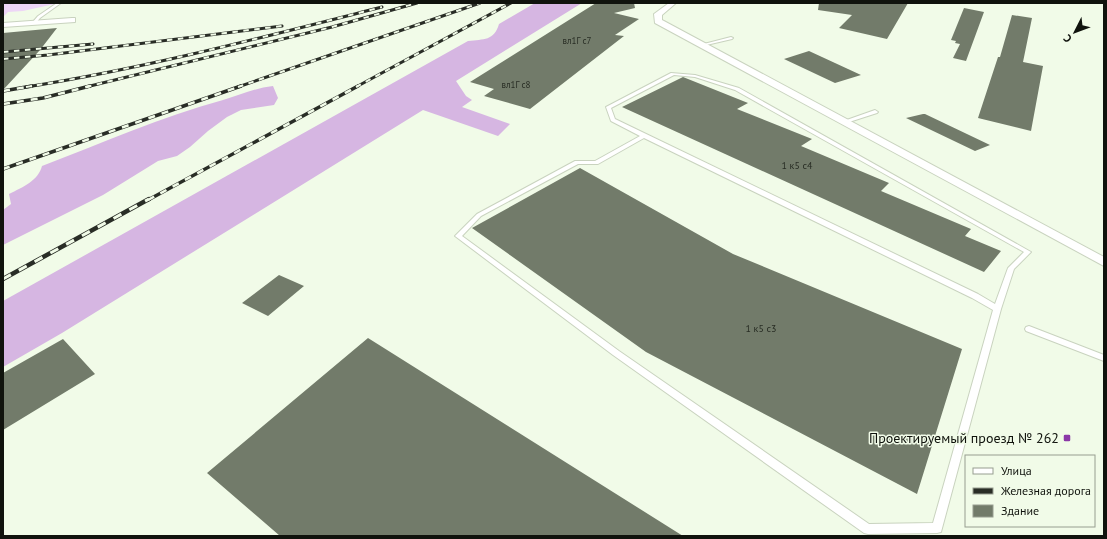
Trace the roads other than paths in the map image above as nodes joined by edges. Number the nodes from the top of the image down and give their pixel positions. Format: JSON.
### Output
{"nodes":[{"id":1,"x":59,"y":3,"type":"edge"},
{"id":2,"x":673,"y":3,"type":"edge"},
{"id":3,"x":72,"y":20,"type":"dead end"},
{"id":4,"x":34,"y":23,"type":"junction"},
{"id":5,"x":3,"y":25,"type":"edge"},
{"id":6,"x":731,"y":38,"type":"dead end"},
{"id":7,"x":702,"y":45,"type":"junction"},
{"id":8,"x":875,"y":112,"type":"dead end"},
{"id":9,"x":844,"y":122,"type":"junction"},
{"id":10,"x":644,"y":136,"type":"junction"},
{"id":11,"x":1104,"y":262,"type":"edge"},
{"id":12,"x":997,"y":309,"type":"junction"},
{"id":13,"x":1029,"y":329,"type":"dead end"},
{"id":14,"x":1104,"y":358,"type":"edge"},
{"id":15,"x":872,"y":533,"type":"edge"}],
"edges":[{"from":1,"to":4,"type":"lane"},
{"from":2,"to":7,"type":"street"},
{"from":3,"to":4,"type":"street"},
{"from":4,"to":5,"type":"street"},
{"from":6,"to":7,"type":"lane"},
{"from":7,"to":9,"type":"street"},
{"from":8,"to":9,"type":"lane"},
{"from":9,"to":11,"type":"street"},
{"from":10,"to":12,"type":"lane"},
{"from":10,"to":12,"type":"lane"},
{"from":10,"to":15,"type":"lane"},
{"from":12,"to":15,"type":"lane"},
{"from":13,"to":14,"type":"lane"}]}
